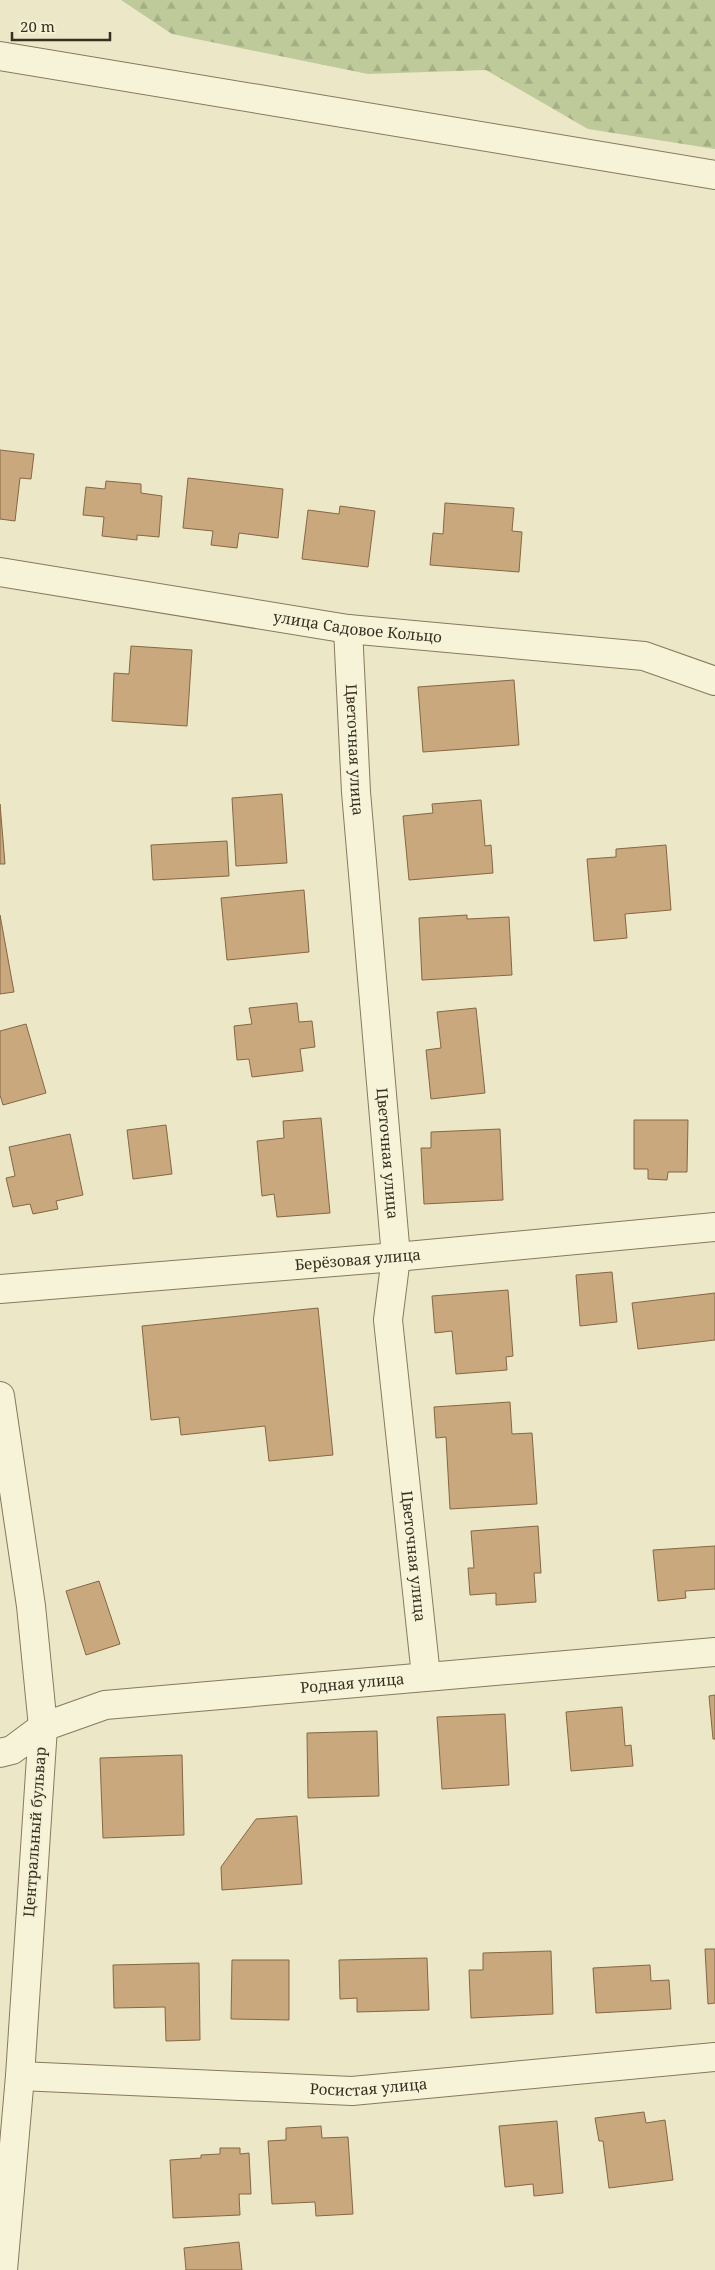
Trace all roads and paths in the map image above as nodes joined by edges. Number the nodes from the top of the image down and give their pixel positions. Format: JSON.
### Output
{"nodes":[{"id":1,"x":0,"y":56,"type":"edge"},
{"id":2,"x":715,"y":175,"type":"edge"},
{"id":3,"x":0,"y":572,"type":"edge"},
{"id":4,"x":348,"y":629,"type":"junction"},
{"id":5,"x":715,"y":681,"type":"edge"},
{"id":6,"x":715,"y":1227,"type":"edge"},
{"id":7,"x":396,"y":1257,"type":"junction"},
{"id":8,"x":0,"y":1289,"type":"edge"},
{"id":9,"x":0,"y":1396,"type":"edge"},
{"id":10,"x":715,"y":1652,"type":"edge"},
{"id":11,"x":426,"y":1676,"type":"junction"},
{"id":12,"x":43,"y":1727,"type":"junction"},
{"id":13,"x":0,"y":1753,"type":"edge"},
{"id":14,"x":715,"y":2057,"type":"edge"},
{"id":15,"x":20,"y":2076,"type":"junction"},
{"id":16,"x":3,"y":2270,"type":"edge"}],
"edges":[{"from":1,"to":2,"type":"street"},
{"from":3,"to":4,"type":"street","name":"улица Садовое Кольцо"},
{"from":4,"to":5,"type":"street","name":"улица Садовое Кольцо"},
{"from":4,"to":7,"type":"street","name":"Цветочная улица"},
{"from":6,"to":7,"type":"street","name":"Берёзовая улица"},
{"from":7,"to":8,"type":"street","name":"Берёзовая улица"},
{"from":7,"to":11,"type":"street","name":"Цветочная улица"},
{"from":9,"to":12,"type":"street","name":"Центральный бульвар"},
{"from":10,"to":11,"type":"street","name":"Родная улица"},
{"from":11,"to":12,"type":"street","name":"Родная улица"},
{"from":12,"to":13,"type":"street","name":"Родная улица"},
{"from":12,"to":15,"type":"street","name":"Центральный бульвар"},
{"from":14,"to":15,"type":"street","name":"Росистая улица"},
{"from":15,"to":16,"type":"street","name":"Центральный бульвар"}]}
